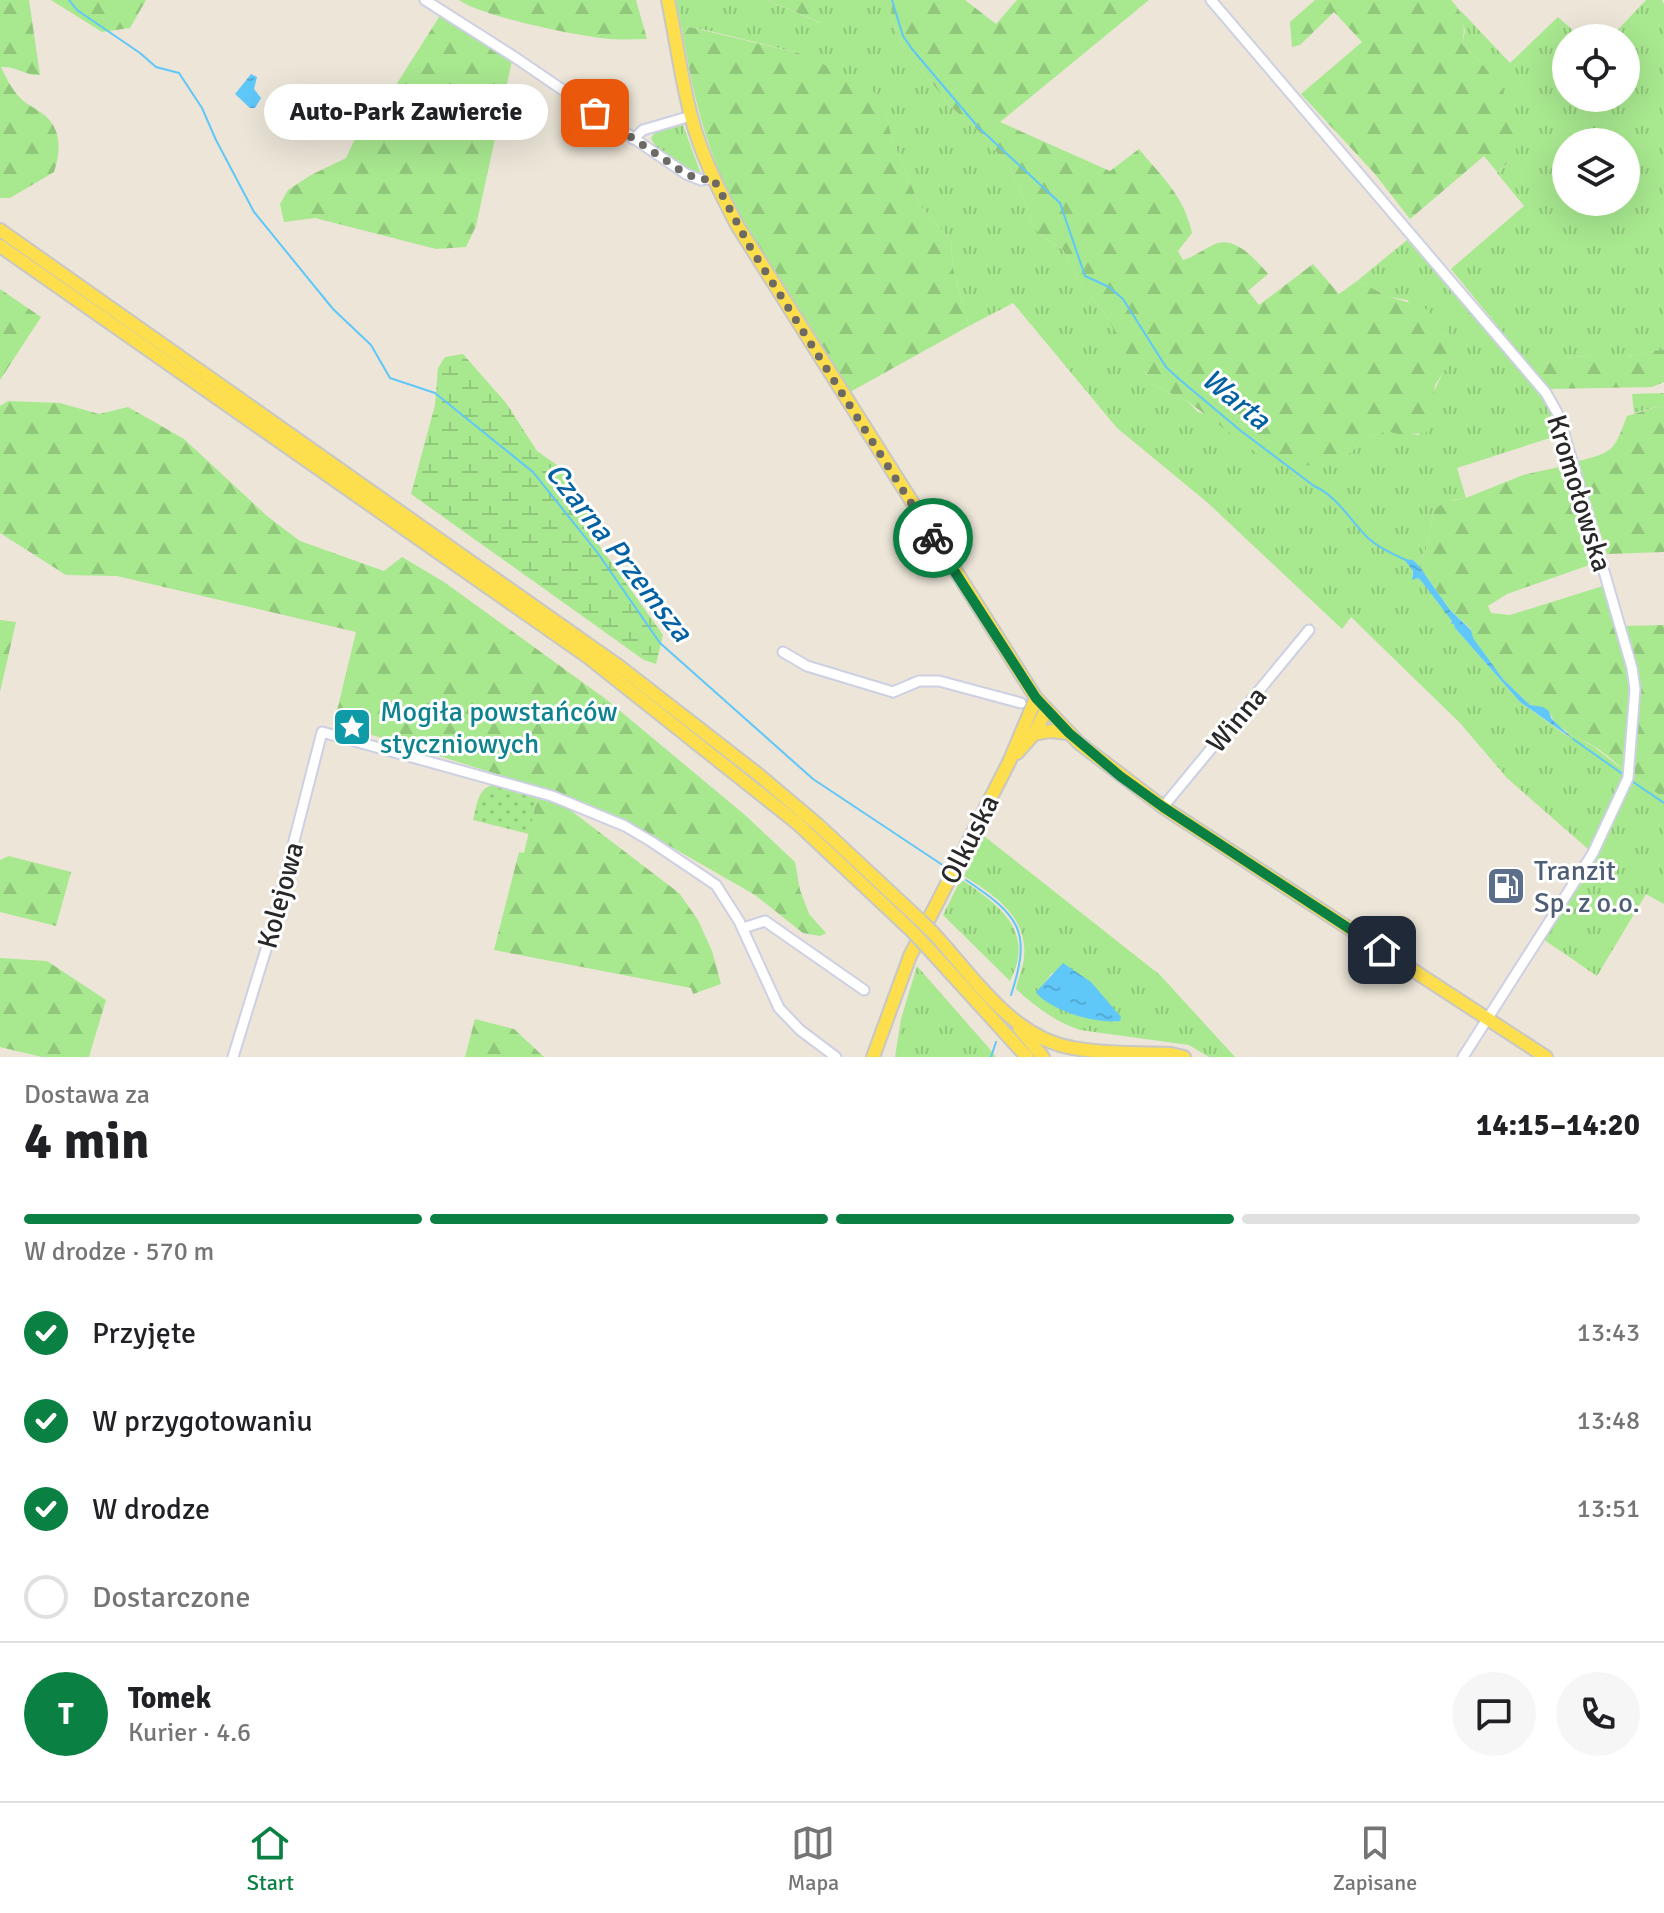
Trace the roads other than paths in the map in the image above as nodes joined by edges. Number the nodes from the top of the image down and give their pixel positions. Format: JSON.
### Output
{"nodes":[{"id":1,"x":425,"y":0,"type":"edge"},
{"id":2,"x":668,"y":0,"type":"edge"},
{"id":3,"x":1211,"y":0,"type":"edge"},
{"id":4,"x":691,"y":116,"type":"junction"},
{"id":5,"x":633,"y":139,"type":"junction"},
{"id":6,"x":713,"y":178,"type":"junction"},
{"id":7,"x":0,"y":230,"type":"edge"},
{"id":8,"x":0,"y":246,"type":"edge"},
{"id":9,"x":375,"y":501,"type":"junction"},
{"id":10,"x":1309,"y":630,"type":"dead end"},
{"id":11,"x":783,"y":652,"type":"dead end"},
{"id":12,"x":1036,"y":698,"type":"junction"},
{"id":13,"x":1021,"y":703,"type":"dead end"},
{"id":14,"x":1046,"y":710,"type":"junction"},
{"id":15,"x":1069,"y":733,"type":"junction"},
{"id":16,"x":1034,"y":734,"type":"junction"},
{"id":17,"x":1009,"y":762,"type":"junction"},
{"id":18,"x":1163,"y":807,"type":"junction"},
{"id":19,"x":925,"y":919,"type":"junction"},
{"id":20,"x":743,"y":928,"type":"junction"},
{"id":21,"x":918,"y":941,"type":"junction"},
{"id":22,"x":864,"y":990,"type":"dead end"},
{"id":23,"x":1487,"y":1019,"type":"junction"},
{"id":24,"x":1015,"y":1022,"type":"junction"},
{"id":25,"x":885,"y":1028,"type":"junction"},
{"id":26,"x":834,"y":1056,"type":"edge"},
{"id":27,"x":233,"y":1057,"type":"edge"},
{"id":28,"x":873,"y":1057,"type":"edge"},
{"id":29,"x":882,"y":1057,"type":"edge"},
{"id":30,"x":1027,"y":1057,"type":"edge"},
{"id":31,"x":1043,"y":1057,"type":"edge"},
{"id":32,"x":1184,"y":1057,"type":"edge"},
{"id":33,"x":1463,"y":1057,"type":"edge"},
{"id":34,"x":1546,"y":1057,"type":"edge"}],
"edges":[{"from":1,"to":5,"type":"street"},
{"from":2,"to":4,"type":"main road"},
{"from":3,"to":23,"type":"street","name":"Kromołowska"},
{"from":4,"to":5,"type":"street"},
{"from":4,"to":6,"type":"main road"},
{"from":5,"to":6,"type":"street"},
{"from":6,"to":12,"type":"main road"},
{"from":7,"to":9,"type":"main road"},
{"from":8,"to":9,"type":"main road"},
{"from":9,"to":19,"type":"main road"},
{"from":9,"to":21,"type":"main road"},
{"from":10,"to":18,"type":"street","name":"Winna"},
{"from":11,"to":13,"type":"street"},
{"from":12,"to":14,"type":"main road"},
{"from":12,"to":17,"type":"main road","name":"Olkuska"},
{"from":14,"to":15,"type":"main road"},
{"from":14,"to":16,"type":"main road","name":"Olkuska"},
{"from":15,"to":16,"type":"main road"},
{"from":15,"to":18,"type":"main road"},
{"from":16,"to":17,"type":"main road","name":"Olkuska"},
{"from":17,"to":19,"type":"main road","name":"Olkuska"},
{"from":18,"to":23,"type":"main road"},
{"from":19,"to":21,"type":"main road","name":"Olkuska"},
{"from":19,"to":24,"type":"main road","bridge":true},
{"from":20,"to":22,"type":"street"},
{"from":20,"to":26,"type":"street"},
{"from":20,"to":27,"type":"street","name":"Kolejowa"},
{"from":21,"to":25,"type":"main road","name":"Olkuska"},
{"from":21,"to":30,"type":"main road"},
{"from":23,"to":33,"type":"street","name":"Kromołowska"},
{"from":23,"to":34,"type":"main road"},
{"from":24,"to":31,"type":"main road"},
{"from":24,"to":32,"type":"main road"},
{"from":25,"to":28,"type":"main road"},
{"from":25,"to":29,"type":"main road"}]}
